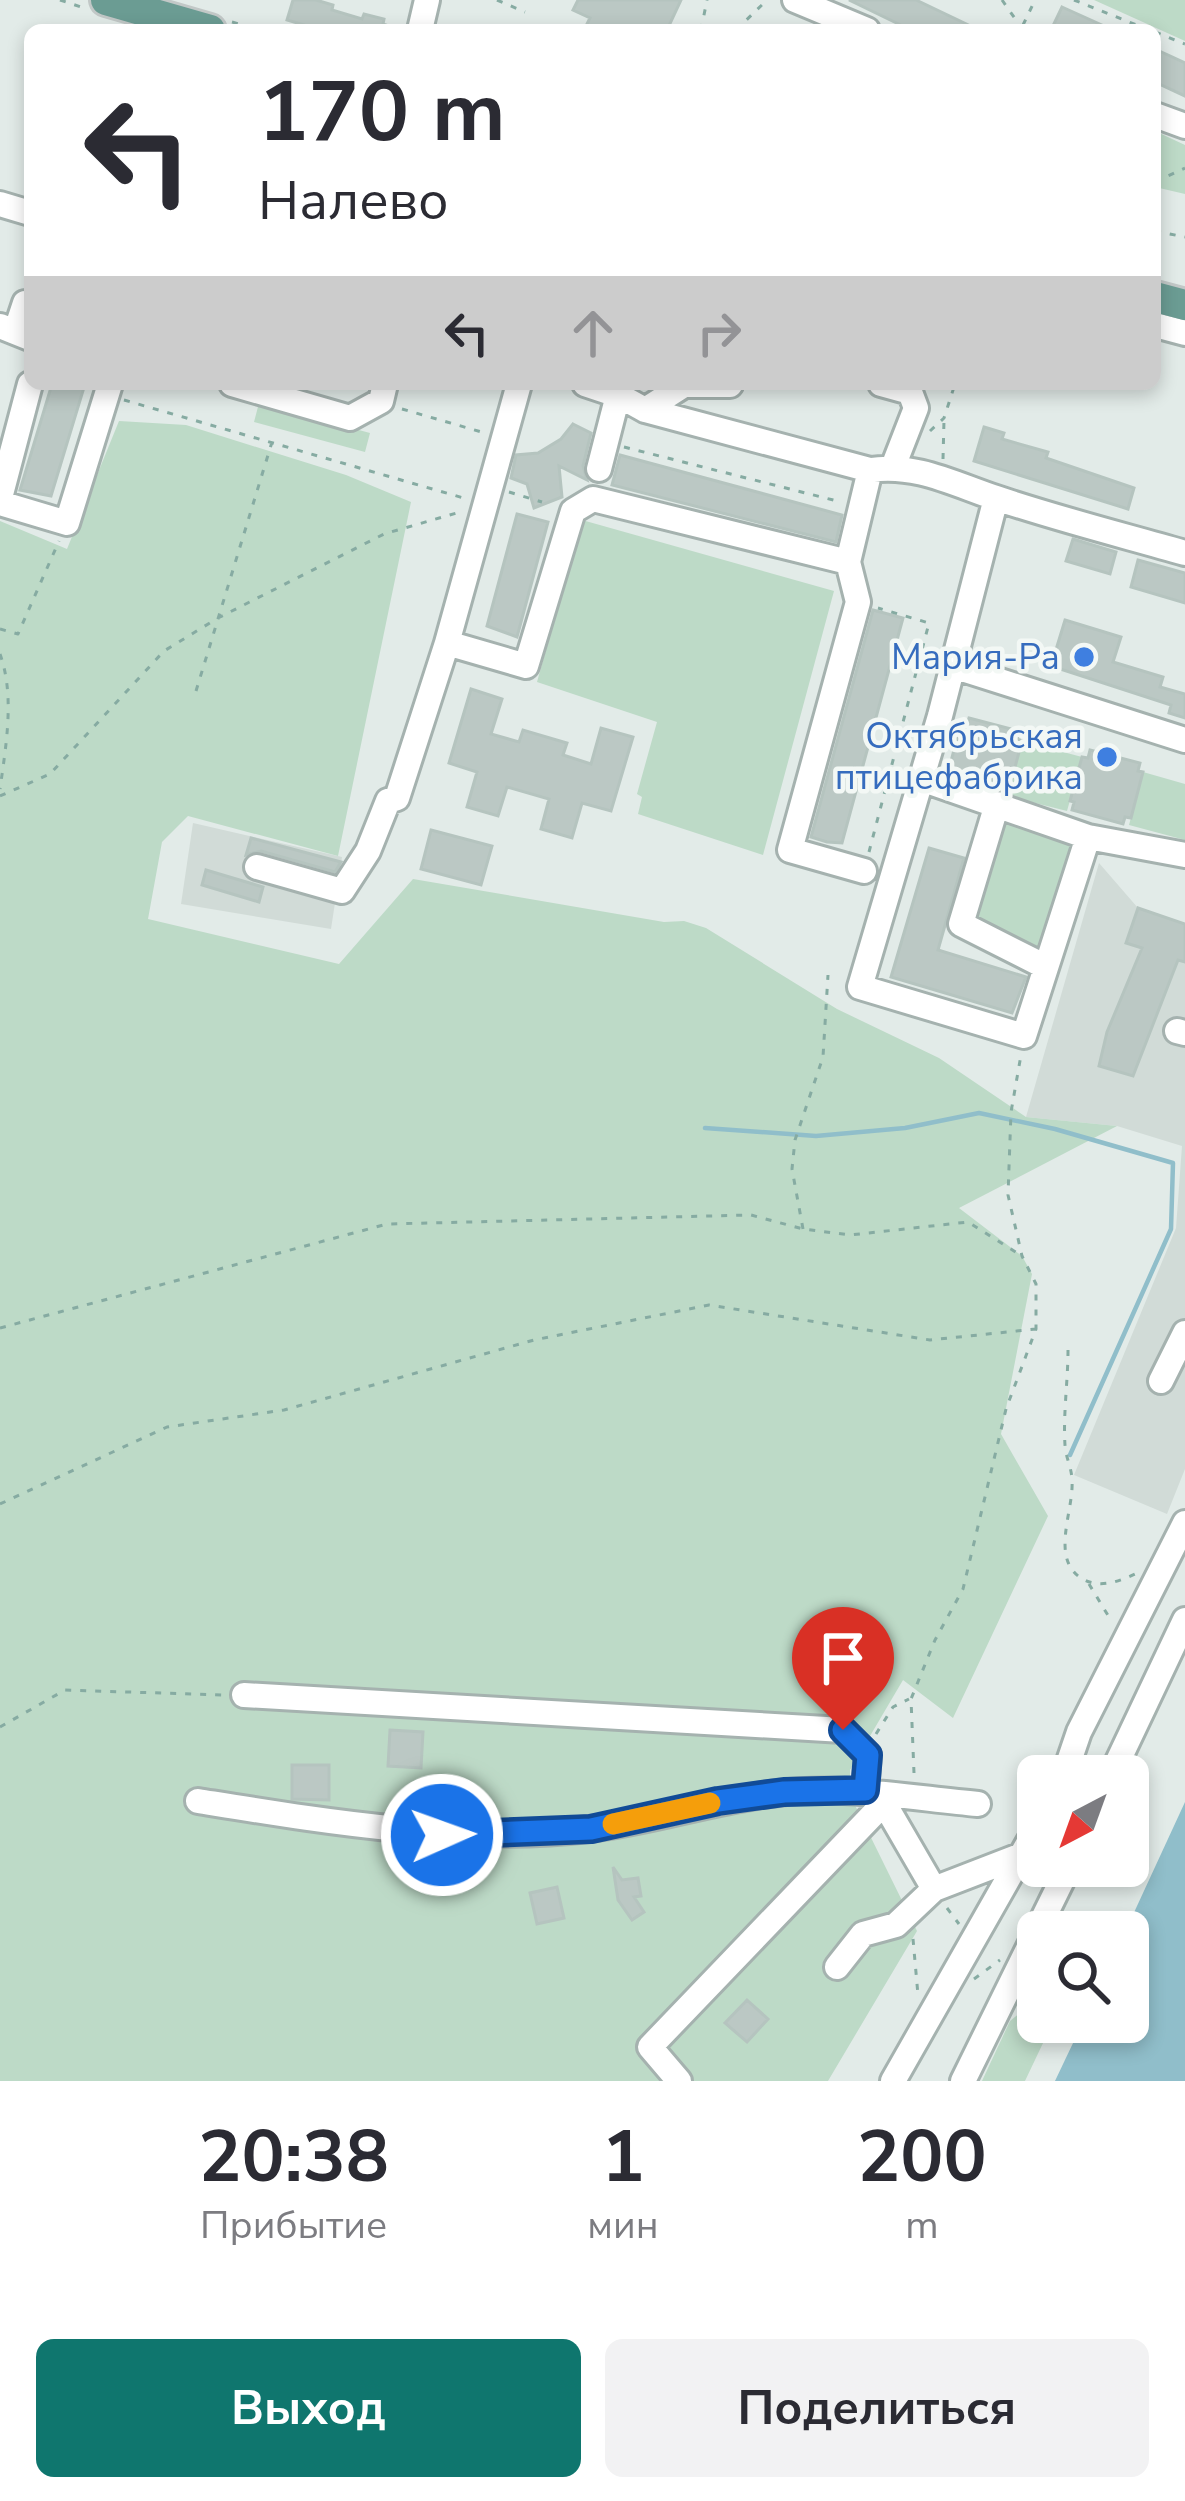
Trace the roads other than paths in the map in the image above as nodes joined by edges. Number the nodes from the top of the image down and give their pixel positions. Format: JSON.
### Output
{"nodes":[{"id":1,"x":106,"y":0,"type":"edge"},
{"id":2,"x":804,"y":2,"type":"edge"},
{"id":3,"x":189,"y":24,"type":"edge"},
{"id":4,"x":854,"y":24,"type":"edge"},
{"id":5,"x":28,"y":390,"type":"edge"},
{"id":6,"x":108,"y":390,"type":"edge"},
{"id":7,"x":253,"y":390,"type":"edge"},
{"id":8,"x":517,"y":390,"type":"edge"},
{"id":9,"x":605,"y":390,"type":"edge"},
{"id":10,"x":676,"y":390,"type":"edge"},
{"id":11,"x":903,"y":390,"type":"edge"},
{"id":12,"x":383,"y":393,"type":"edge"},
{"id":13,"x":618,"y":394,"type":"junction"},
{"id":14,"x":645,"y":410,"type":"junction"},
{"id":15,"x":882,"y":468,"type":"junction"},
{"id":16,"x":596,"y":482,"type":"junction"},
{"id":17,"x":996,"y":498,"type":"junction"},
{"id":18,"x":0,"y":500,"type":"edge"},
{"id":19,"x":1185,"y":553,"type":"edge"},
{"id":20,"x":848,"y":562,"type":"junction"},
{"id":21,"x":447,"y":643,"type":"junction"},
{"id":22,"x":953,"y":666,"type":"junction"},
{"id":23,"x":1185,"y":740,"type":"edge"},
{"id":24,"x":921,"y":779,"type":"junction"},
{"id":25,"x":997,"y":804,"type":"junction"},
{"id":26,"x":1088,"y":837,"type":"junction"},
{"id":27,"x":1185,"y":855,"type":"edge"},
{"id":28,"x":257,"y":867,"type":"dead end"},
{"id":29,"x":864,"y":871,"type":"road end"},
{"id":30,"x":1046,"y":967,"type":"junction"},
{"id":31,"x":1185,"y":1333,"type":"edge"},
{"id":32,"x":1161,"y":1382,"type":"dead end"},
{"id":33,"x":1185,"y":1523,"type":"edge"},
{"id":34,"x":1185,"y":1620,"type":"edge"},
{"id":35,"x":244,"y":1695,"type":"road end"},
{"id":36,"x":1071,"y":1755,"type":"edge"},
{"id":37,"x":1121,"y":1755,"type":"edge"},
{"id":38,"x":874,"y":1797,"type":"junction"},
{"id":39,"x":198,"y":1801,"type":"dead end"},
{"id":40,"x":978,"y":1804,"type":"dead end"},
{"id":41,"x":1017,"y":1862,"type":"edge"},
{"id":42,"x":1017,"y":1879,"type":"edge"},
{"id":43,"x":1051,"y":1887,"type":"edge"},
{"id":44,"x":934,"y":1889,"type":"junction"},
{"id":45,"x":836,"y":1967,"type":"dead end"},
{"id":46,"x":679,"y":2081,"type":"edge"},
{"id":47,"x":893,"y":2081,"type":"edge"},
{"id":48,"x":963,"y":2081,"type":"edge"}],
"edges":[{"from":1,"to":3,"type":"main road"},
{"from":2,"to":4,"type":"street"},
{"from":5,"to":18,"type":"street"},
{"from":6,"to":18,"type":"street"},
{"from":7,"to":12,"type":"street"},
{"from":8,"to":21,"type":"street"},
{"from":9,"to":13,"type":"street"},
{"from":10,"to":14,"type":"street"},
{"from":11,"to":15,"type":"street"},
{"from":13,"to":14,"type":"street"},
{"from":13,"to":16,"type":"street"},
{"from":14,"to":15,"type":"street"},
{"from":15,"to":17,"type":"street"},
{"from":15,"to":20,"type":"street"},
{"from":16,"to":20,"type":"street"},
{"from":16,"to":21,"type":"street"},
{"from":17,"to":19,"type":"street"},
{"from":17,"to":22,"type":"street"},
{"from":20,"to":29,"type":"street"},
{"from":21,"to":28,"type":"street"},
{"from":22,"to":23,"type":"street"},
{"from":22,"to":24,"type":"street"},
{"from":24,"to":25,"type":"street"},
{"from":24,"to":30,"type":"street"},
{"from":25,"to":26,"type":"street"},
{"from":25,"to":30,"type":"street"},
{"from":26,"to":27,"type":"street"},
{"from":26,"to":30,"type":"street"},
{"from":31,"to":32,"type":"street"},
{"from":33,"to":36,"type":"street"},
{"from":34,"to":37,"type":"street"},
{"from":35,"to":38,"type":"street"},
{"from":38,"to":39,"type":"street"},
{"from":38,"to":40,"type":"street"},
{"from":38,"to":44,"type":"street"},
{"from":38,"to":46,"type":"street"},
{"from":41,"to":44,"type":"street"},
{"from":42,"to":47,"type":"street"},
{"from":43,"to":48,"type":"street"},
{"from":44,"to":45,"type":"street"}]}
